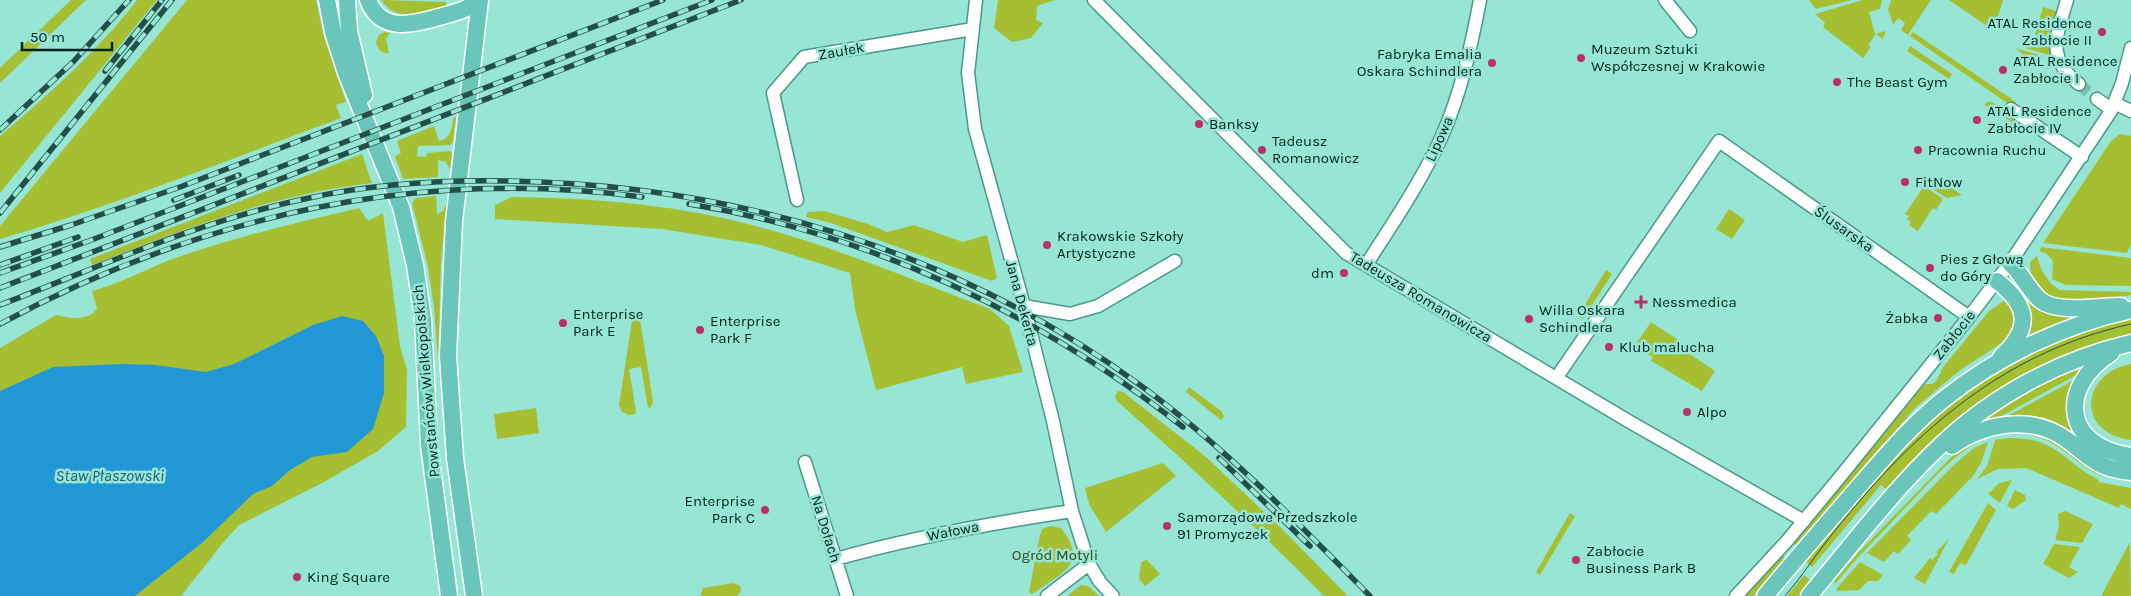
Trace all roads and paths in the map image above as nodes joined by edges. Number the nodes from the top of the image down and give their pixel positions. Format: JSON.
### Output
{"nodes":[{"id":1,"x":327,"y":0,"type":"edge"},
{"id":2,"x":347,"y":0,"type":"edge"},
{"id":3,"x":368,"y":0,"type":"edge"},
{"id":4,"x":976,"y":0,"type":"edge"},
{"id":5,"x":1094,"y":0,"type":"edge"},
{"id":6,"x":1480,"y":0,"type":"edge"},
{"id":7,"x":1665,"y":0,"type":"edge"},
{"id":8,"x":2067,"y":0,"type":"edge"},
{"id":9,"x":480,"y":1,"type":"edge"},
{"id":10,"x":973,"y":29,"type":"junction"},
{"id":11,"x":1690,"y":31,"type":"dead end"},
{"id":12,"x":2131,"y":48,"type":"edge"},
{"id":13,"x":2079,"y":84,"type":"tunnel mouth"},
{"id":14,"x":2097,"y":99,"type":"tunnel mouth"},
{"id":15,"x":2113,"y":106,"type":"junction"},
{"id":16,"x":2011,"y":109,"type":"dead end"},
{"id":17,"x":2131,"y":110,"type":"edge"},
{"id":18,"x":376,"y":146,"type":"junction"},
{"id":19,"x":2082,"y":157,"type":"junction"},
{"id":20,"x":797,"y":200,"type":"dead end"},
{"id":21,"x":1175,"y":261,"type":"dead end"},
{"id":22,"x":2010,"y":263,"type":"junction"},
{"id":23,"x":1366,"y":265,"type":"junction"},
{"id":24,"x":1997,"y":281,"type":"junction"},
{"id":25,"x":1024,"y":306,"type":"junction"},
{"id":26,"x":2131,"y":308,"type":"edge"},
{"id":27,"x":1969,"y":317,"type":"junction"},
{"id":28,"x":2130,"y":343,"type":"edge"},
{"id":29,"x":1991,"y":367,"type":"junction"},
{"id":30,"x":1562,"y":371,"type":"dead end"},
{"id":31,"x":2131,"y":456,"type":"edge"},
{"id":32,"x":805,"y":462,"type":"dead end"},
{"id":33,"x":2131,"y":472,"type":"edge"},
{"id":34,"x":1908,"y":480,"type":"junction"},
{"id":35,"x":1072,"y":511,"type":"junction"},
{"id":36,"x":1804,"y":521,"type":"junction"},
{"id":37,"x":836,"y":559,"type":"junction"},
{"id":38,"x":1089,"y":564,"type":"junction"},
{"id":39,"x":473,"y":595,"type":"edge"},
{"id":40,"x":448,"y":596,"type":"edge"},
{"id":41,"x":847,"y":596,"type":"edge"},
{"id":42,"x":1046,"y":596,"type":"edge"},
{"id":43,"x":1113,"y":596,"type":"edge"},
{"id":44,"x":1736,"y":596,"type":"edge"},
{"id":45,"x":1765,"y":596,"type":"edge"},
{"id":46,"x":1809,"y":596,"type":"edge"}],
"edges":[{"from":1,"to":18,"type":"main road","name":"Powstańców Wielkopolskich"},
{"from":2,"to":18,"type":"main road"},
{"from":3,"to":9,"type":"main road"},
{"from":4,"to":10,"type":"street","name":"Jana Dekerta"},
{"from":5,"to":23,"type":"street","name":"Tadeusza Romanowicza"},
{"from":6,"to":23,"type":"street","name":"Lipowa"},
{"from":7,"to":11,"type":"street"},
{"from":8,"to":13,"type":"street"},
{"from":9,"to":39,"type":"main road","name":"Powstańców Wielkopolskich"},
{"from":10,"to":20,"type":"street","name":"Zaułek"},
{"from":10,"to":25,"type":"street","name":"Jana Dekerta"},
{"from":12,"to":15,"type":"street","name":"Zabłocie"},
{"from":14,"to":15,"type":"street"},
{"from":15,"to":17,"type":"street"},
{"from":15,"to":19,"type":"street","name":"Zabłocie"},
{"from":16,"to":19,"type":"street"},
{"from":18,"to":40,"type":"main road","name":"Powstańców Wielkopolskich"},
{"from":19,"to":22,"type":"street","name":"Zabłocie"},
{"from":21,"to":25,"type":"street"},
{"from":22,"to":24,"type":"street","name":"Zabłocie"},
{"from":22,"to":26,"type":"main road"},
{"from":23,"to":36,"type":"street","name":"Tadeusza Romanowicza"},
{"from":24,"to":27,"type":"street","name":"Zabłocie"},
{"from":24,"to":29,"type":"main road"},
{"from":25,"to":35,"type":"street","name":"Jana Dekerta"},
{"from":26,"to":29,"type":"main road"},
{"from":27,"to":30,"type":"street","name":"Ślusarska"},
{"from":27,"to":36,"type":"street","name":"Zabłocie"},
{"from":28,"to":31,"type":"main road"},
{"from":28,"to":34,"type":"main road"},
{"from":29,"to":45,"type":"main road"},
{"from":32,"to":37,"type":"street","name":"Na Dołach"},
{"from":33,"to":34,"type":"main road"},
{"from":34,"to":46,"type":"main road"},
{"from":35,"to":37,"type":"street","name":"Wałowa"},
{"from":35,"to":38,"type":"street","name":"Jana Dekerta"},
{"from":36,"to":44,"type":"street","name":"Zabłocie"},
{"from":37,"to":41,"type":"street","name":"Na Dołach"},
{"from":38,"to":42,"type":"street"},
{"from":38,"to":43,"type":"street","name":"Jana Dekerta"}]}
